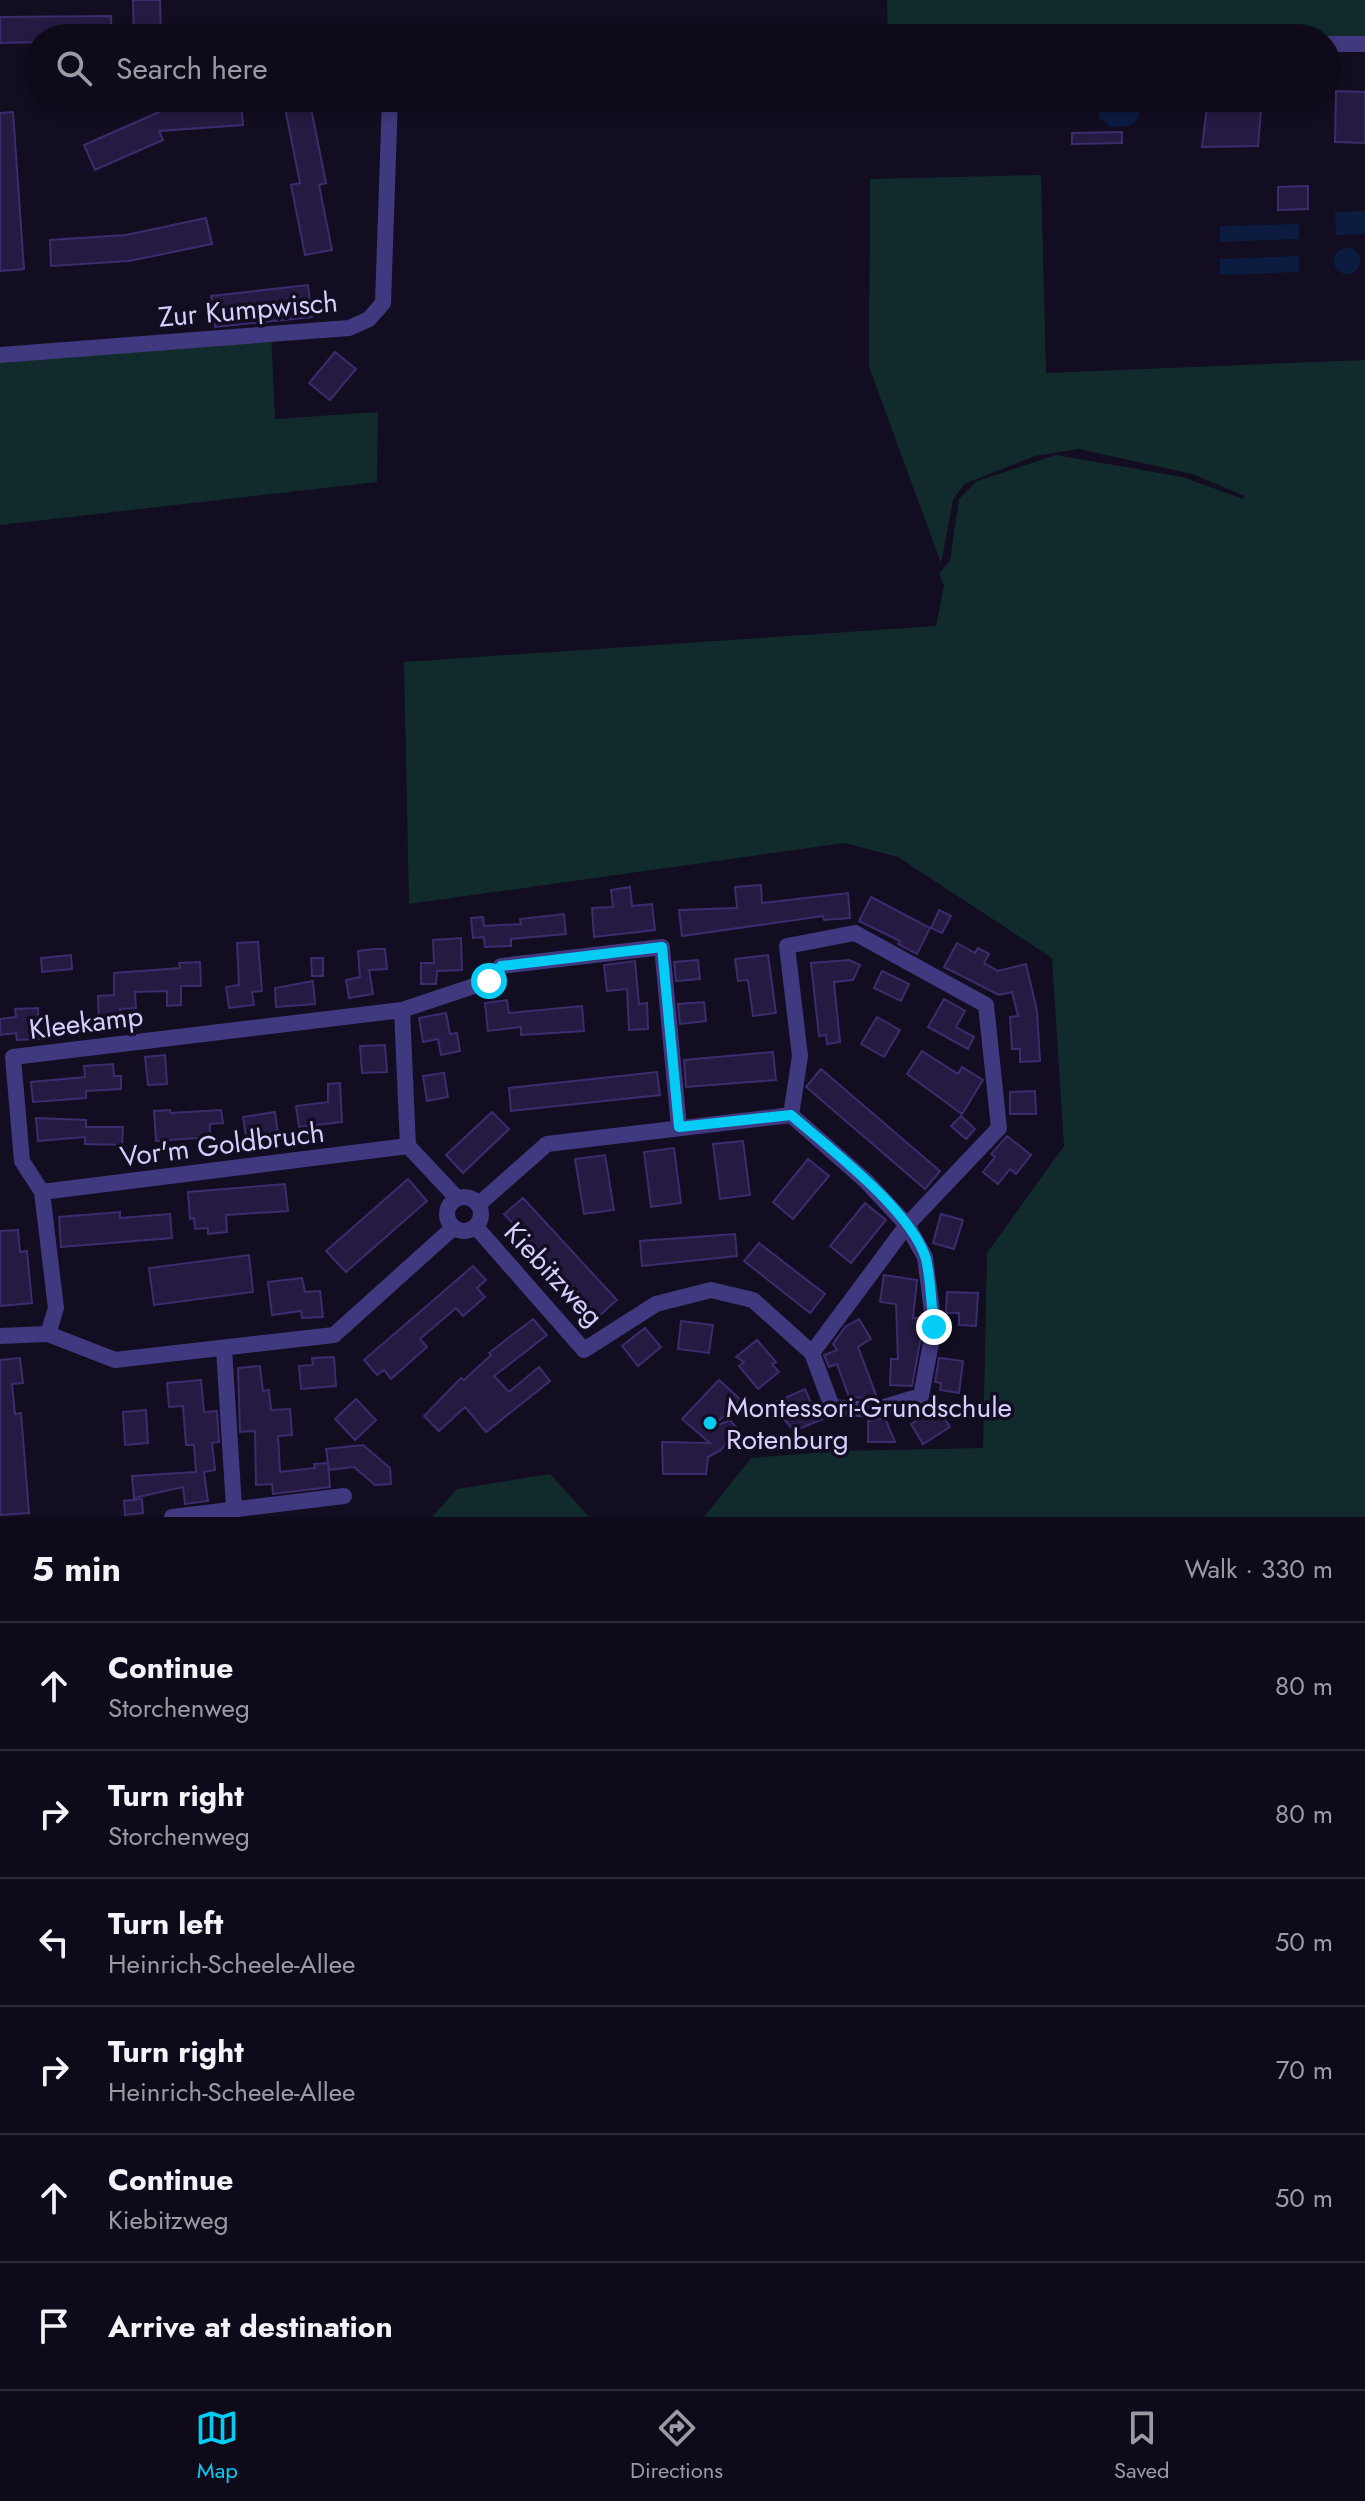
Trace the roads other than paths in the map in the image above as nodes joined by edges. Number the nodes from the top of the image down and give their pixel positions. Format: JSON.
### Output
{"nodes":[{"id":1,"x":1341,"y":44,"type":"edge"},
{"id":2,"x":1365,"y":44,"type":"edge"},
{"id":3,"x":390,"y":112,"type":"edge"},
{"id":4,"x":0,"y":355,"type":"edge"},
{"id":5,"x":402,"y":1010,"type":"junction"},
{"id":6,"x":791,"y":1115,"type":"junction"},
{"id":7,"x":679,"y":1127,"type":"junction"},
{"id":8,"x":408,"y":1146,"type":"junction"},
{"id":9,"x":42,"y":1192,"type":"junction"},
{"id":10,"x":457,"y":1198,"type":"junction"},
{"id":11,"x":479,"y":1204,"type":"junction"},
{"id":12,"x":907,"y":1225,"type":"junction"},
{"id":13,"x":476,"y":1227,"type":"junction"},
{"id":14,"x":453,"y":1228,"type":"junction"},
{"id":15,"x":48,"y":1334,"type":"junction"},
{"id":16,"x":0,"y":1336,"type":"edge"},
{"id":17,"x":224,"y":1349,"type":"junction"},
{"id":18,"x":812,"y":1353,"type":"junction"},
{"id":19,"x":344,"y":1496,"type":"dead end"},
{"id":20,"x":234,"y":1507,"type":"junction"},
{"id":21,"x":172,"y":1517,"type":"edge"}],
"edges":[{"from":1,"to":2,"type":"street"},
{"from":3,"to":4,"type":"street","name":"Zur Kumpwisch"},
{"from":5,"to":7,"type":"street"},
{"from":5,"to":8,"type":"street"},
{"from":5,"to":9,"type":"street","name":"Kleekamp"},
{"from":6,"to":7,"type":"street"},
{"from":6,"to":12,"type":"street"},
{"from":6,"to":12,"type":"street"},
{"from":7,"to":11,"type":"street"},
{"from":8,"to":9,"type":"street","name":"Vor'm Goldbruch"},
{"from":8,"to":10,"type":"street"},
{"from":9,"to":15,"type":"street","name":"Kleekamp"},
{"from":10,"to":11,"type":"street"},
{"from":10,"to":14,"type":"street"},
{"from":11,"to":13,"type":"street"},
{"from":12,"to":18,"type":"street"},
{"from":12,"to":18,"type":"street","name":"Kiebitzweg"},
{"from":13,"to":14,"type":"street"},
{"from":13,"to":18,"type":"street","name":"Kiebitzweg"},
{"from":14,"to":17,"type":"street"},
{"from":15,"to":16,"type":"street"},
{"from":15,"to":17,"type":"street"},
{"from":17,"to":20,"type":"street"},
{"from":19,"to":20,"type":"street"},
{"from":20,"to":21,"type":"street"}]}
